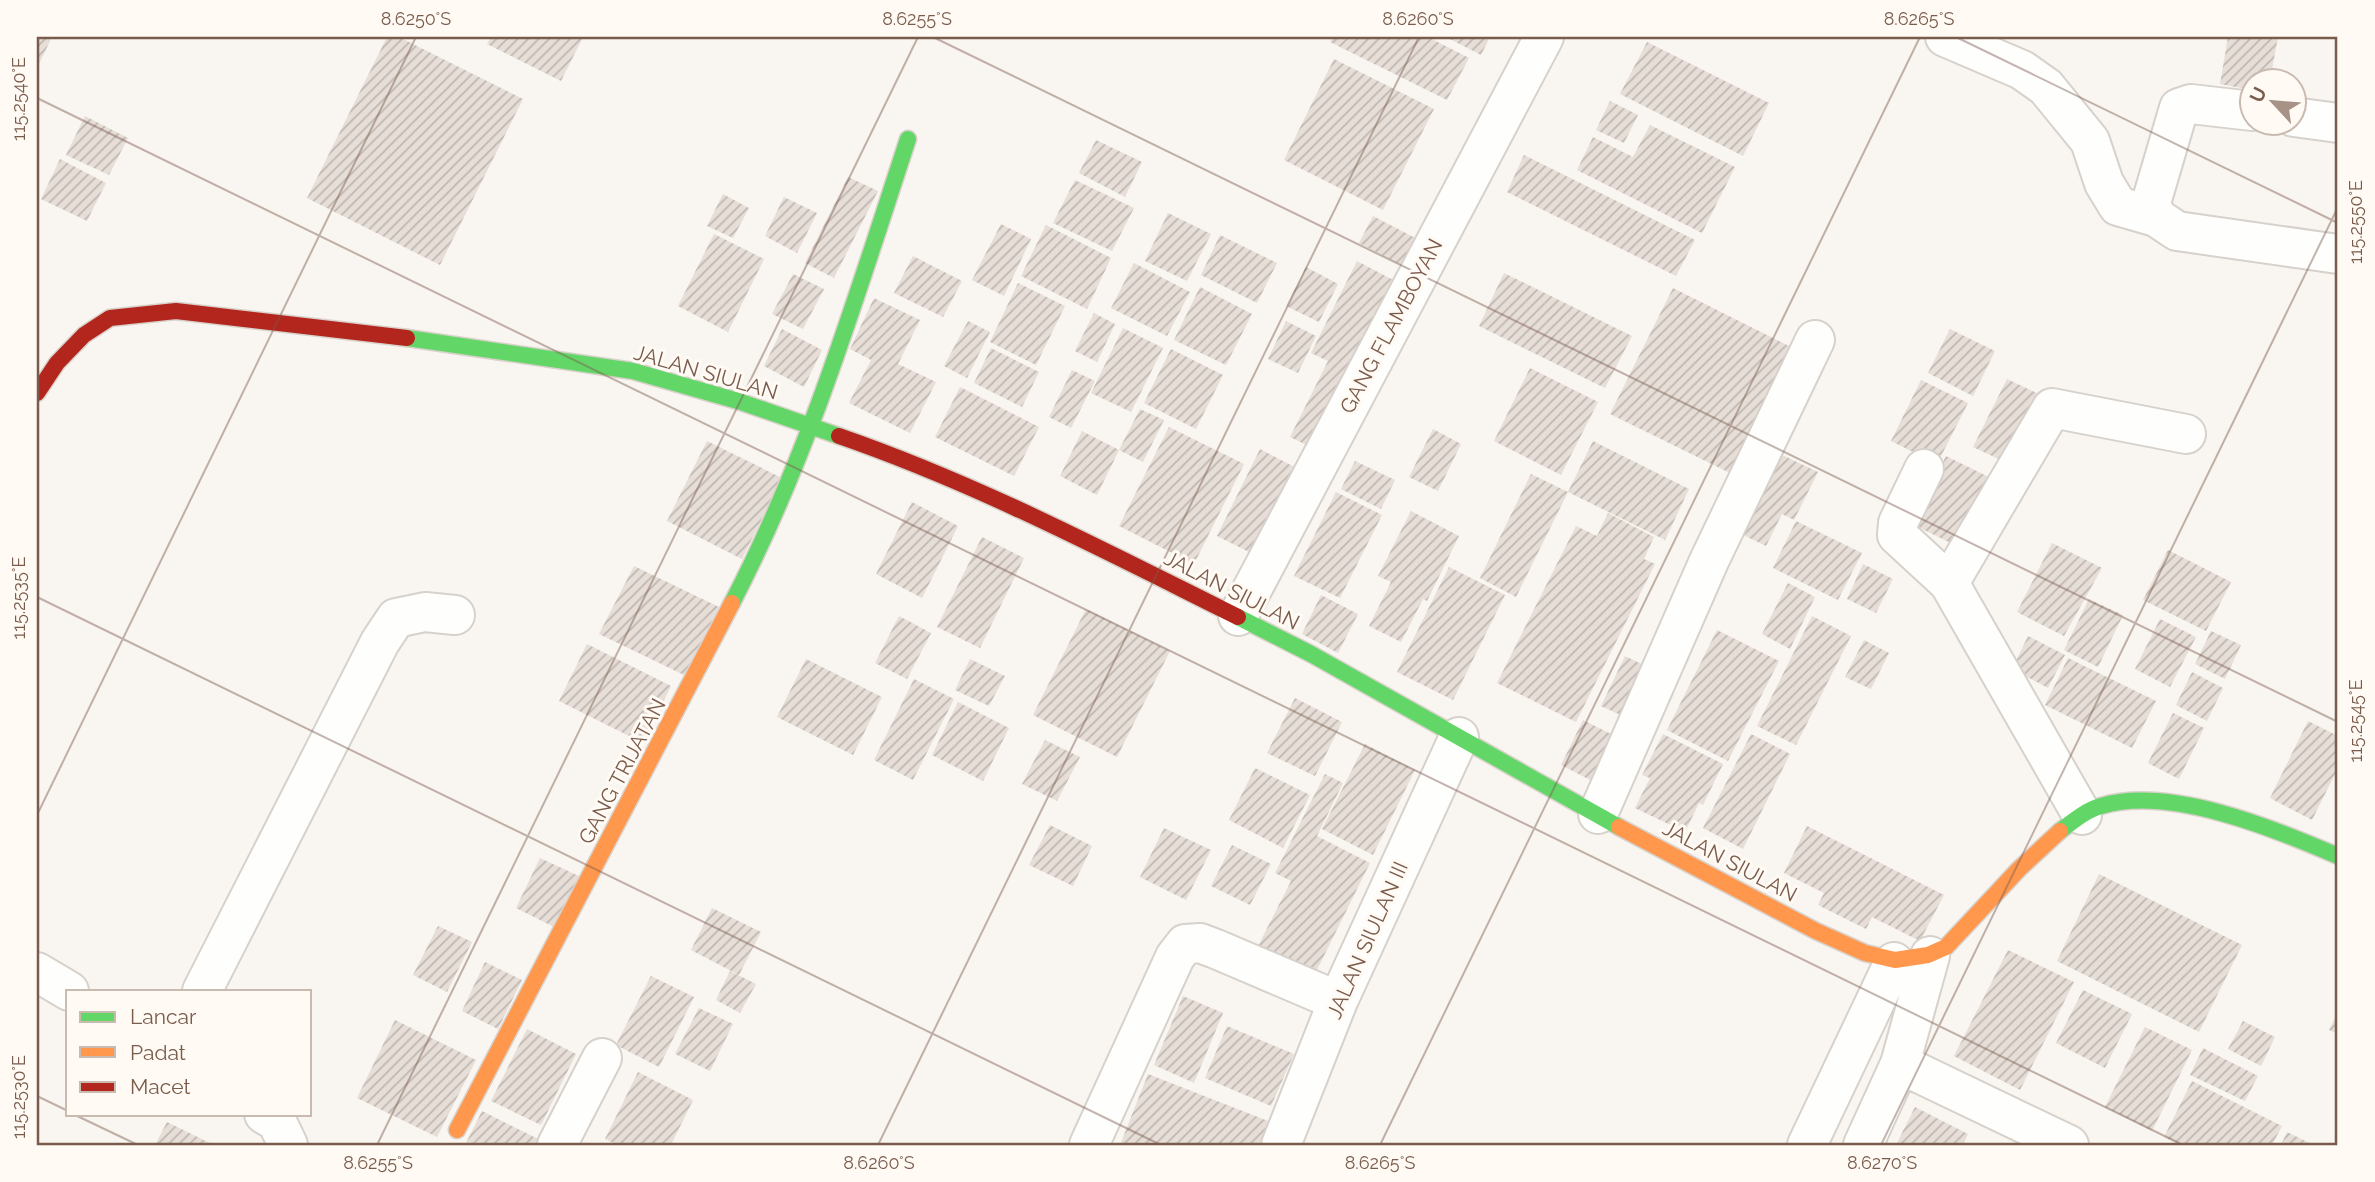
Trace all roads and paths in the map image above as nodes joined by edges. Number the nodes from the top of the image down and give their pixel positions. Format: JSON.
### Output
{"nodes":[{"id":1,"x":1544,"y":37,"type":"edge"},
{"id":2,"x":1945,"y":37,"type":"edge"},
{"id":3,"x":2238,"y":109,"type":"edge"},
{"id":4,"x":2308,"y":119,"type":"edge"},
{"id":5,"x":2338,"y":123,"type":"edge"},
{"id":6,"x":908,"y":139,"type":"dead end"},
{"id":7,"x":2156,"y":217,"type":"junction"},
{"id":8,"x":2338,"y":254,"type":"edge"},
{"id":9,"x":1815,"y":340,"type":"dead end"},
{"id":10,"x":37,"y":393,"type":"edge"},
{"id":11,"x":813,"y":426,"type":"junction"},
{"id":12,"x":2186,"y":434,"type":"dead end"},
{"id":13,"x":1924,"y":469,"type":"dead end"},
{"id":14,"x":1949,"y":583,"type":"junction"},
{"id":15,"x":455,"y":615,"type":"dead end"},
{"id":16,"x":1238,"y":616,"type":"junction"},
{"id":17,"x":1459,"y":737,"type":"junction"},
{"id":18,"x":1598,"y":814,"type":"junction"},
{"id":19,"x":2082,"y":815,"type":"junction"},
{"id":20,"x":2338,"y":856,"type":"edge"},
{"id":21,"x":1912,"y":959,"type":"junction"},
{"id":22,"x":37,"y":972,"type":"edge"},
{"id":23,"x":67,"y":990,"type":"edge"},
{"id":24,"x":203,"y":990,"type":"edge"},
{"id":25,"x":1338,"y":1002,"type":"junction"},
{"id":26,"x":602,"y":1058,"type":"dead end"},
{"id":27,"x":1900,"y":1064,"type":"junction"},
{"id":28,"x":267,"y":1116,"type":"edge"},
{"id":29,"x":457,"y":1130,"type":"dead end"},
{"id":30,"x":288,"y":1145,"type":"edge"},
{"id":31,"x":557,"y":1145,"type":"edge"},
{"id":32,"x":1089,"y":1145,"type":"edge"},
{"id":33,"x":1281,"y":1145,"type":"edge"},
{"id":34,"x":1807,"y":1145,"type":"edge"},
{"id":35,"x":1863,"y":1145,"type":"edge"},
{"id":36,"x":2069,"y":1145,"type":"edge"}],
"edges":[{"from":1,"to":16,"type":"street","name":"GANG FLAMBOYAN"},
{"from":2,"to":7,"type":"street"},
{"from":3,"to":7,"type":"street"},
{"from":4,"to":5,"type":"street"},
{"from":6,"to":11,"type":"street","name":"GANG TRIJATAN"},
{"from":7,"to":8,"type":"street"},
{"from":9,"to":18,"type":"street"},
{"from":10,"to":11,"type":"street","name":"JALAN SIULAN"},
{"from":11,"to":16,"type":"street","name":"JALAN SIULAN"},
{"from":11,"to":29,"type":"street","name":"GANG TRIJATAN"},
{"from":12,"to":14,"type":"street"},
{"from":13,"to":14,"type":"street"},
{"from":14,"to":19,"type":"street"},
{"from":15,"to":24,"type":"street"},
{"from":16,"to":17,"type":"street","name":"JALAN SIULAN"},
{"from":17,"to":18,"type":"street","name":"JALAN SIULAN"},
{"from":17,"to":25,"type":"street","name":"JALAN SIULAN III"},
{"from":18,"to":21,"type":"street","name":"JALAN SIULAN"},
{"from":19,"to":20,"type":"street"},
{"from":19,"to":21,"type":"street"},
{"from":21,"to":27,"type":"street"},
{"from":21,"to":34,"type":"street"},
{"from":22,"to":23,"type":"street"},
{"from":25,"to":32,"type":"street"},
{"from":25,"to":33,"type":"street","name":"JALAN SIULAN III"},
{"from":26,"to":31,"type":"street"},
{"from":27,"to":35,"type":"street"},
{"from":27,"to":36,"type":"street"},
{"from":28,"to":30,"type":"street"}]}
